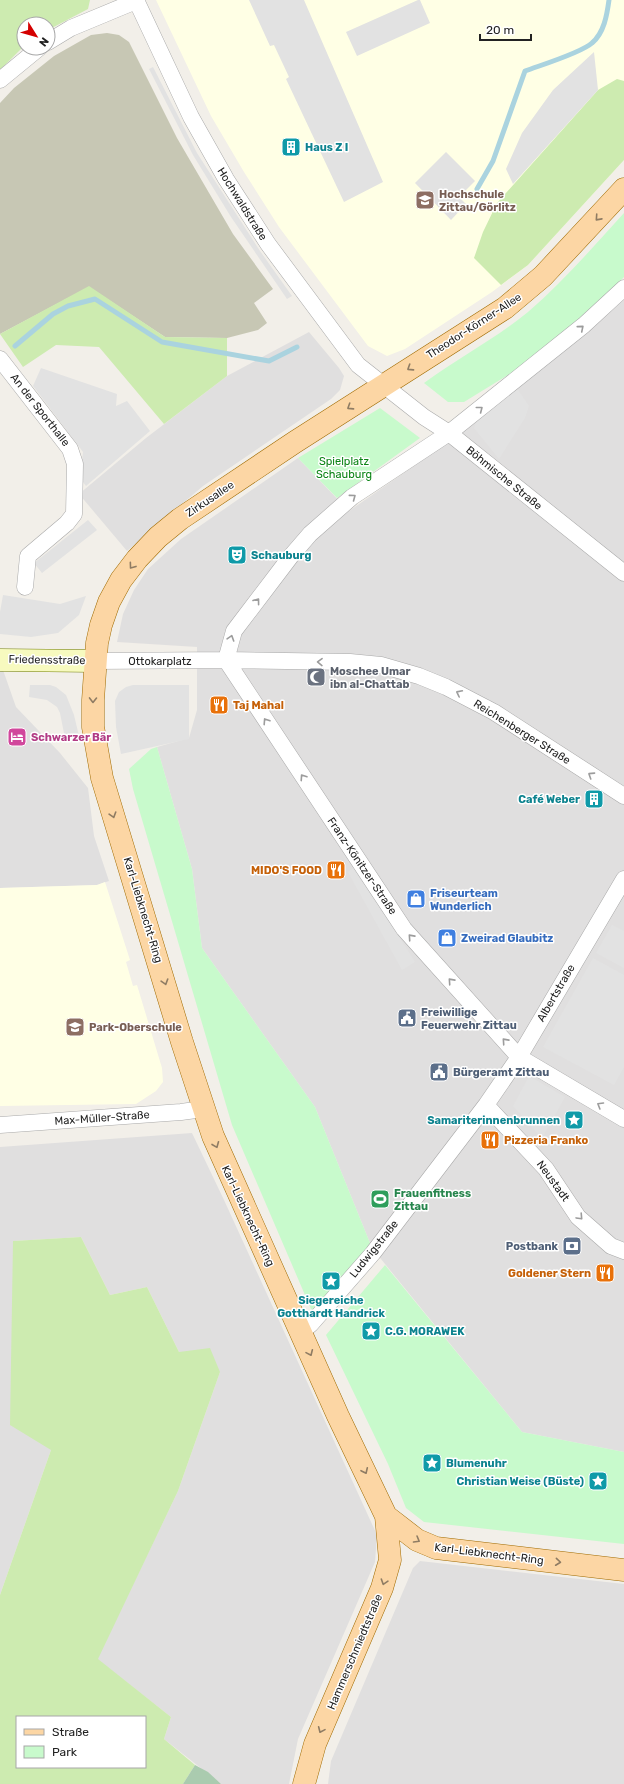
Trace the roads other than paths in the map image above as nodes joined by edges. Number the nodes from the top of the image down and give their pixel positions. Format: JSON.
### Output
{"nodes":[{"id":1,"x":136,"y":0,"type":"edge"},
{"id":2,"x":56,"y":37,"type":"edge"},
{"id":3,"x":29,"y":56,"type":"edge"},
{"id":4,"x":0,"y":80,"type":"edge"},
{"id":5,"x":624,"y":189,"type":"edge"},
{"id":6,"x":624,"y":288,"type":"edge"},
{"id":7,"x":0,"y":359,"type":"edge"},
{"id":8,"x":382,"y":385,"type":"junction"},
{"id":9,"x":449,"y":433,"type":"junction"},
{"id":10,"x":624,"y":573,"type":"edge"},
{"id":11,"x":25,"y":587,"type":"dead end"},
{"id":12,"x":0,"y":660,"type":"edge"},
{"id":13,"x":226,"y":660,"type":"junction"},
{"id":14,"x":95,"y":661,"type":"junction"},
{"id":15,"x":624,"y":796,"type":"edge"},
{"id":16,"x":624,"y":879,"type":"edge"},
{"id":17,"x":519,"y":1057,"type":"junction"},
{"id":18,"x":486,"y":1105,"type":"junction"},
{"id":19,"x":203,"y":1108,"type":"junction"},
{"id":20,"x":624,"y":1120,"type":"edge"},
{"id":21,"x":0,"y":1125,"type":"edge"},
{"id":22,"x":624,"y":1251,"type":"edge"},
{"id":23,"x":301,"y":1332,"type":"junction"},
{"id":24,"x":386,"y":1516,"type":"junction"},
{"id":25,"x":624,"y":1570,"type":"edge"},
{"id":26,"x":304,"y":1784,"type":"edge"}],
"edges":[{"from":1,"to":2,"type":"street"},
{"from":1,"to":8,"type":"street","name":"Hochwaldstraße"},
{"from":3,"to":4,"type":"street"},
{"from":5,"to":8,"type":"main road","name":"Theodor-Körner-Allee","one_way":true},
{"from":9,"to":6,"type":"street","one_way":true},
{"from":7,"to":11,"type":"street","name":"An der Sporthalle"},
{"from":8,"to":9,"type":"street","name":"Böhmische Straße"},
{"from":8,"to":14,"type":"main road","name":"Zirkusallee","one_way":true},
{"from":9,"to":10,"type":"street","name":"Böhmische Straße"},
{"from":13,"to":9,"type":"street","one_way":true},
{"from":12,"to":14,"type":"main road","name":"Friedensstraße"},
{"from":13,"to":14,"type":"street","name":"Ottokarplatz"},
{"from":15,"to":13,"type":"street","name":"Reichenberger Straße","one_way":true},
{"from":17,"to":13,"type":"street","name":"Franz-Könitzer-Straße","one_way":true},
{"from":14,"to":19,"type":"main road","name":"Karl-Liebknecht-Ring","one_way":true},
{"from":16,"to":17,"type":"street","name":"Albertstraße"},
{"from":17,"to":18,"type":"street","name":"Albertstraße"},
{"from":20,"to":17,"type":"street","one_way":true},
{"from":18,"to":22,"type":"street","name":"Neustadt","one_way":true},
{"from":18,"to":23,"type":"street","name":"Ludwigstraße"},
{"from":19,"to":21,"type":"street","name":"Max-Müller-Straße"},
{"from":19,"to":23,"type":"main road","name":"Karl-Liebknecht-Ring","one_way":true},
{"from":23,"to":24,"type":"main road","name":"Karl-Liebknecht-Ring","one_way":true},
{"from":24,"to":25,"type":"main road","name":"Karl-Liebknecht-Ring","one_way":true},
{"from":24,"to":26,"type":"main road","name":"Hammerschmiedtstraße","one_way":true}]}
